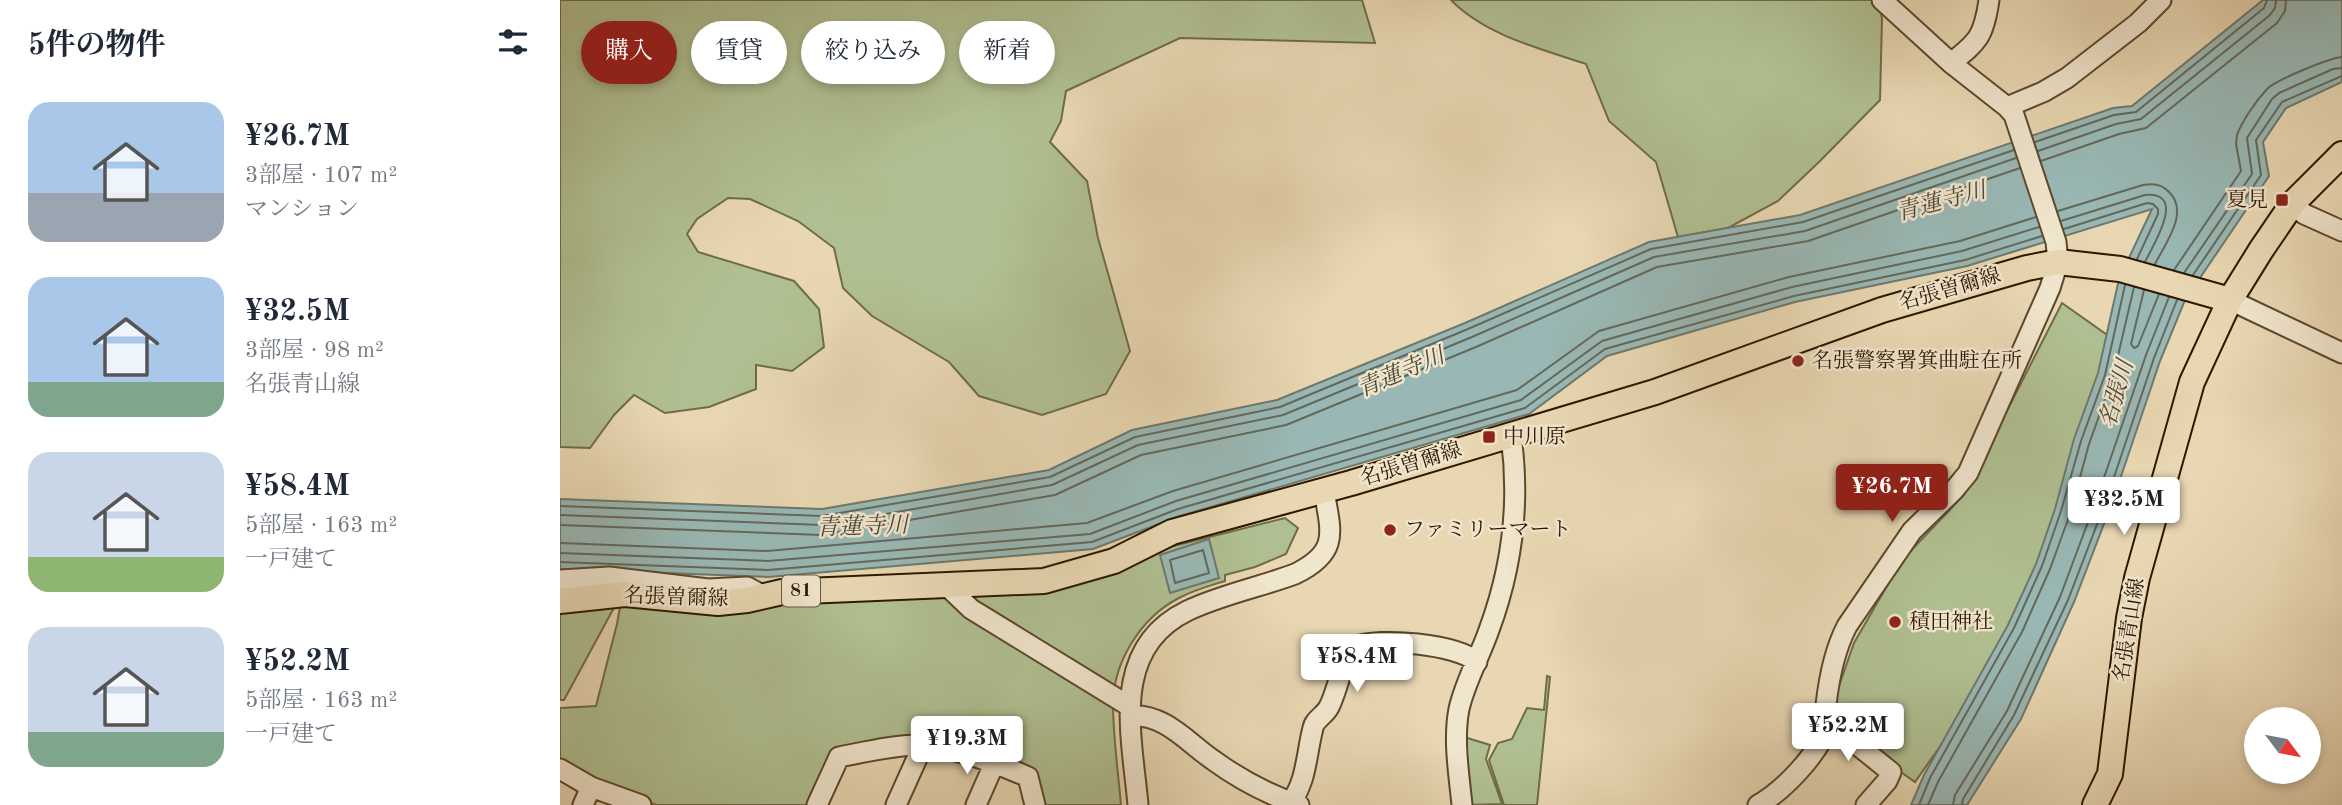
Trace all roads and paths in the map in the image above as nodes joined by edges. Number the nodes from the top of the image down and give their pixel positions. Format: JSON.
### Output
{"nodes":[{"id":1,"x":1882,"y":0,"type":"edge"},
{"id":2,"x":1989,"y":0,"type":"edge"},
{"id":3,"x":2161,"y":0,"type":"edge"},
{"id":4,"x":1951,"y":63,"type":"junction"},
{"id":5,"x":2011,"y":111,"type":"junction"},
{"id":6,"x":2342,"y":154,"type":"edge"},
{"id":7,"x":2293,"y":203,"type":"junction"},
{"id":8,"x":2342,"y":232,"type":"edge"},
{"id":9,"x":2057,"y":252,"type":"junction"},
{"id":10,"x":2230,"y":300,"type":"junction"},
{"id":11,"x":2342,"y":353,"type":"edge"},
{"id":12,"x":1511,"y":436,"type":"junction"},
{"id":13,"x":1324,"y":491,"type":"junction"},
{"id":14,"x":560,"y":580,"type":"edge"},
{"id":15,"x":947,"y":586,"type":"junction"},
{"id":16,"x":764,"y":596,"type":"junction"},
{"id":17,"x":560,"y":601,"type":"edge"},
{"id":18,"x":1477,"y":662,"type":"junction"},
{"id":19,"x":1129,"y":711,"type":"junction"},
{"id":20,"x":1830,"y":723,"type":"junction"},
{"id":21,"x":923,"y":745,"type":"junction"},
{"id":22,"x":994,"y":764,"type":"junction"},
{"id":23,"x":560,"y":769,"type":"edge"},
{"id":24,"x":591,"y":787,"type":"junction"},
{"id":25,"x":1765,"y":803,"type":"edge"},
{"id":26,"x":1293,"y":804,"type":"edge"},
{"id":27,"x":583,"y":805,"type":"edge"},
{"id":28,"x":641,"y":805,"type":"edge"},
{"id":29,"x":817,"y":805,"type":"edge"},
{"id":30,"x":896,"y":805,"type":"edge"},
{"id":31,"x":976,"y":805,"type":"edge"},
{"id":32,"x":1035,"y":805,"type":"edge"},
{"id":33,"x":1138,"y":805,"type":"edge"},
{"id":34,"x":1462,"y":805,"type":"edge"},
{"id":35,"x":1866,"y":805,"type":"edge"},
{"id":36,"x":2095,"y":805,"type":"edge"}],
"edges":[{"from":1,"to":4,"type":"street"},
{"from":2,"to":4,"type":"street"},
{"from":3,"to":5,"type":"street"},
{"from":4,"to":5,"type":"street"},
{"from":5,"to":9,"type":"street"},
{"from":6,"to":7,"type":"main road"},
{"from":7,"to":8,"type":"street"},
{"from":7,"to":10,"type":"main road"},
{"from":9,"to":10,"type":"main road","name":"名張曽爾線","number":"81"},
{"from":9,"to":12,"type":"main road","name":"名張曽爾線","number":"81"},
{"from":9,"to":20,"type":"street"},
{"from":10,"to":11,"type":"street"},
{"from":10,"to":36,"type":"main road","name":"名張青山線"},
{"from":12,"to":13,"type":"main road","name":"名張曽爾線","number":"81"},
{"from":12,"to":18,"type":"street"},
{"from":13,"to":15,"type":"main road","name":"名張曽爾線","number":"81"},
{"from":13,"to":19,"type":"street"},
{"from":14,"to":16,"type":"street"},
{"from":15,"to":16,"type":"main road","name":"名張曽爾線","number":"81"},
{"from":15,"to":19,"type":"street"},
{"from":16,"to":17,"type":"main road","name":"名張曽爾線","number":"81"},
{"from":18,"to":26,"type":"street"},
{"from":18,"to":34,"type":"street"},
{"from":19,"to":26,"type":"street"},
{"from":19,"to":33,"type":"street"},
{"from":20,"to":25,"type":"street"},
{"from":20,"to":35,"type":"street"},
{"from":21,"to":22,"type":"street"},
{"from":21,"to":29,"type":"street"},
{"from":21,"to":30,"type":"street"},
{"from":22,"to":31,"type":"street"},
{"from":22,"to":32,"type":"street"},
{"from":23,"to":24,"type":"street"},
{"from":24,"to":27,"type":"street"},
{"from":24,"to":28,"type":"street"}]}
